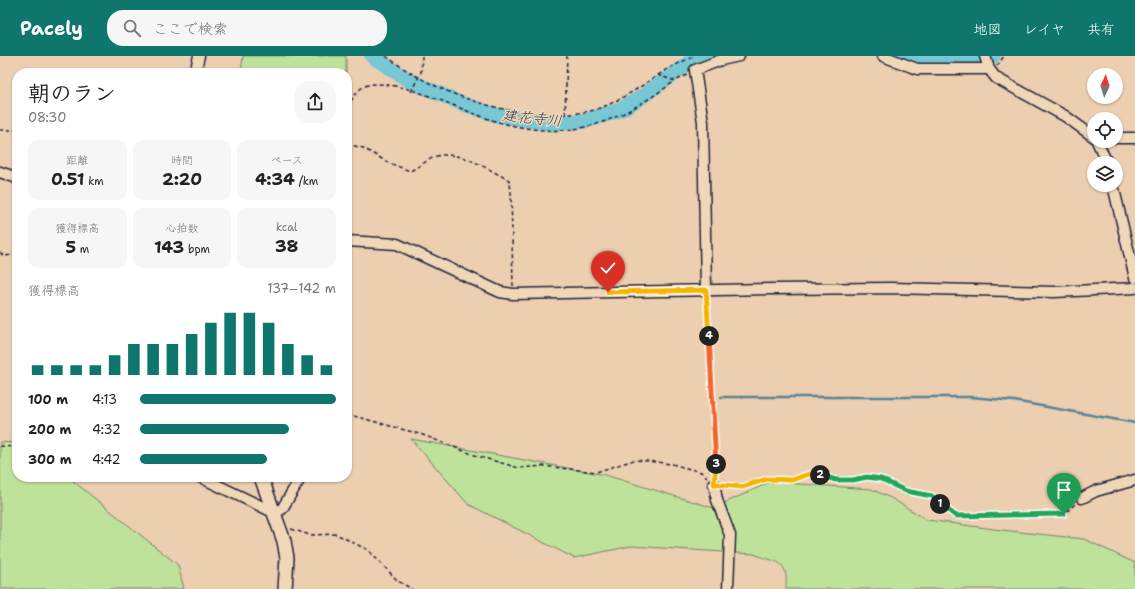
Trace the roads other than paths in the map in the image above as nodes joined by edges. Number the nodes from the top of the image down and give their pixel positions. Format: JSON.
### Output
{"nodes":[{"id":1,"x":199,"y":56,"type":"edge"},
{"id":2,"x":739,"y":56,"type":"edge"},
{"id":3,"x":884,"y":56,"type":"edge"},
{"id":4,"x":985,"y":56,"type":"edge"},
{"id":5,"x":723,"y":58,"type":"edge"},
{"id":6,"x":196,"y":68,"type":"edge"},
{"id":7,"x":988,"y":68,"type":"junction"},
{"id":8,"x":1087,"y":132,"type":"edge"},
{"id":9,"x":1123,"y":138,"type":"edge"},
{"id":10,"x":1135,"y":138,"type":"edge"},
{"id":11,"x":0,"y":172,"type":"edge"},
{"id":12,"x":12,"y":176,"type":"edge"},
{"id":13,"x":1114,"y":192,"type":"edge"},
{"id":14,"x":352,"y":241,"type":"edge"},
{"id":15,"x":1135,"y":288,"type":"edge"},
{"id":16,"x":706,"y":290,"type":"junction"},
{"id":17,"x":1135,"y":480,"type":"edge"},
{"id":18,"x":210,"y":482,"type":"edge"},
{"id":19,"x":263,"y":482,"type":"edge"},
{"id":20,"x":299,"y":482,"type":"edge"},
{"id":21,"x":714,"y":484,"type":"road end"},
{"id":22,"x":1082,"y":498,"type":"road end"},
{"id":23,"x":275,"y":513,"type":"junction"},
{"id":24,"x":285,"y":589,"type":"edge"},
{"id":25,"x":728,"y":589,"type":"edge"}],
"edges":[{"from":1,"to":6,"type":"street"},
{"from":2,"to":5,"type":"street"},
{"from":3,"to":7,"type":"street"},
{"from":4,"to":7,"type":"street"},
{"from":5,"to":16,"type":"street"},
{"from":7,"to":8,"type":"street"},
{"from":9,"to":10,"type":"street"},
{"from":11,"to":12,"type":"street"},
{"from":13,"to":15,"type":"street"},
{"from":14,"to":16,"type":"street"},
{"from":15,"to":16,"type":"street"},
{"from":17,"to":22,"type":"street"},
{"from":18,"to":23,"type":"street"},
{"from":19,"to":23,"type":"street"},
{"from":20,"to":23,"type":"street"},
{"from":21,"to":25,"type":"street"},
{"from":23,"to":24,"type":"street"}]}
